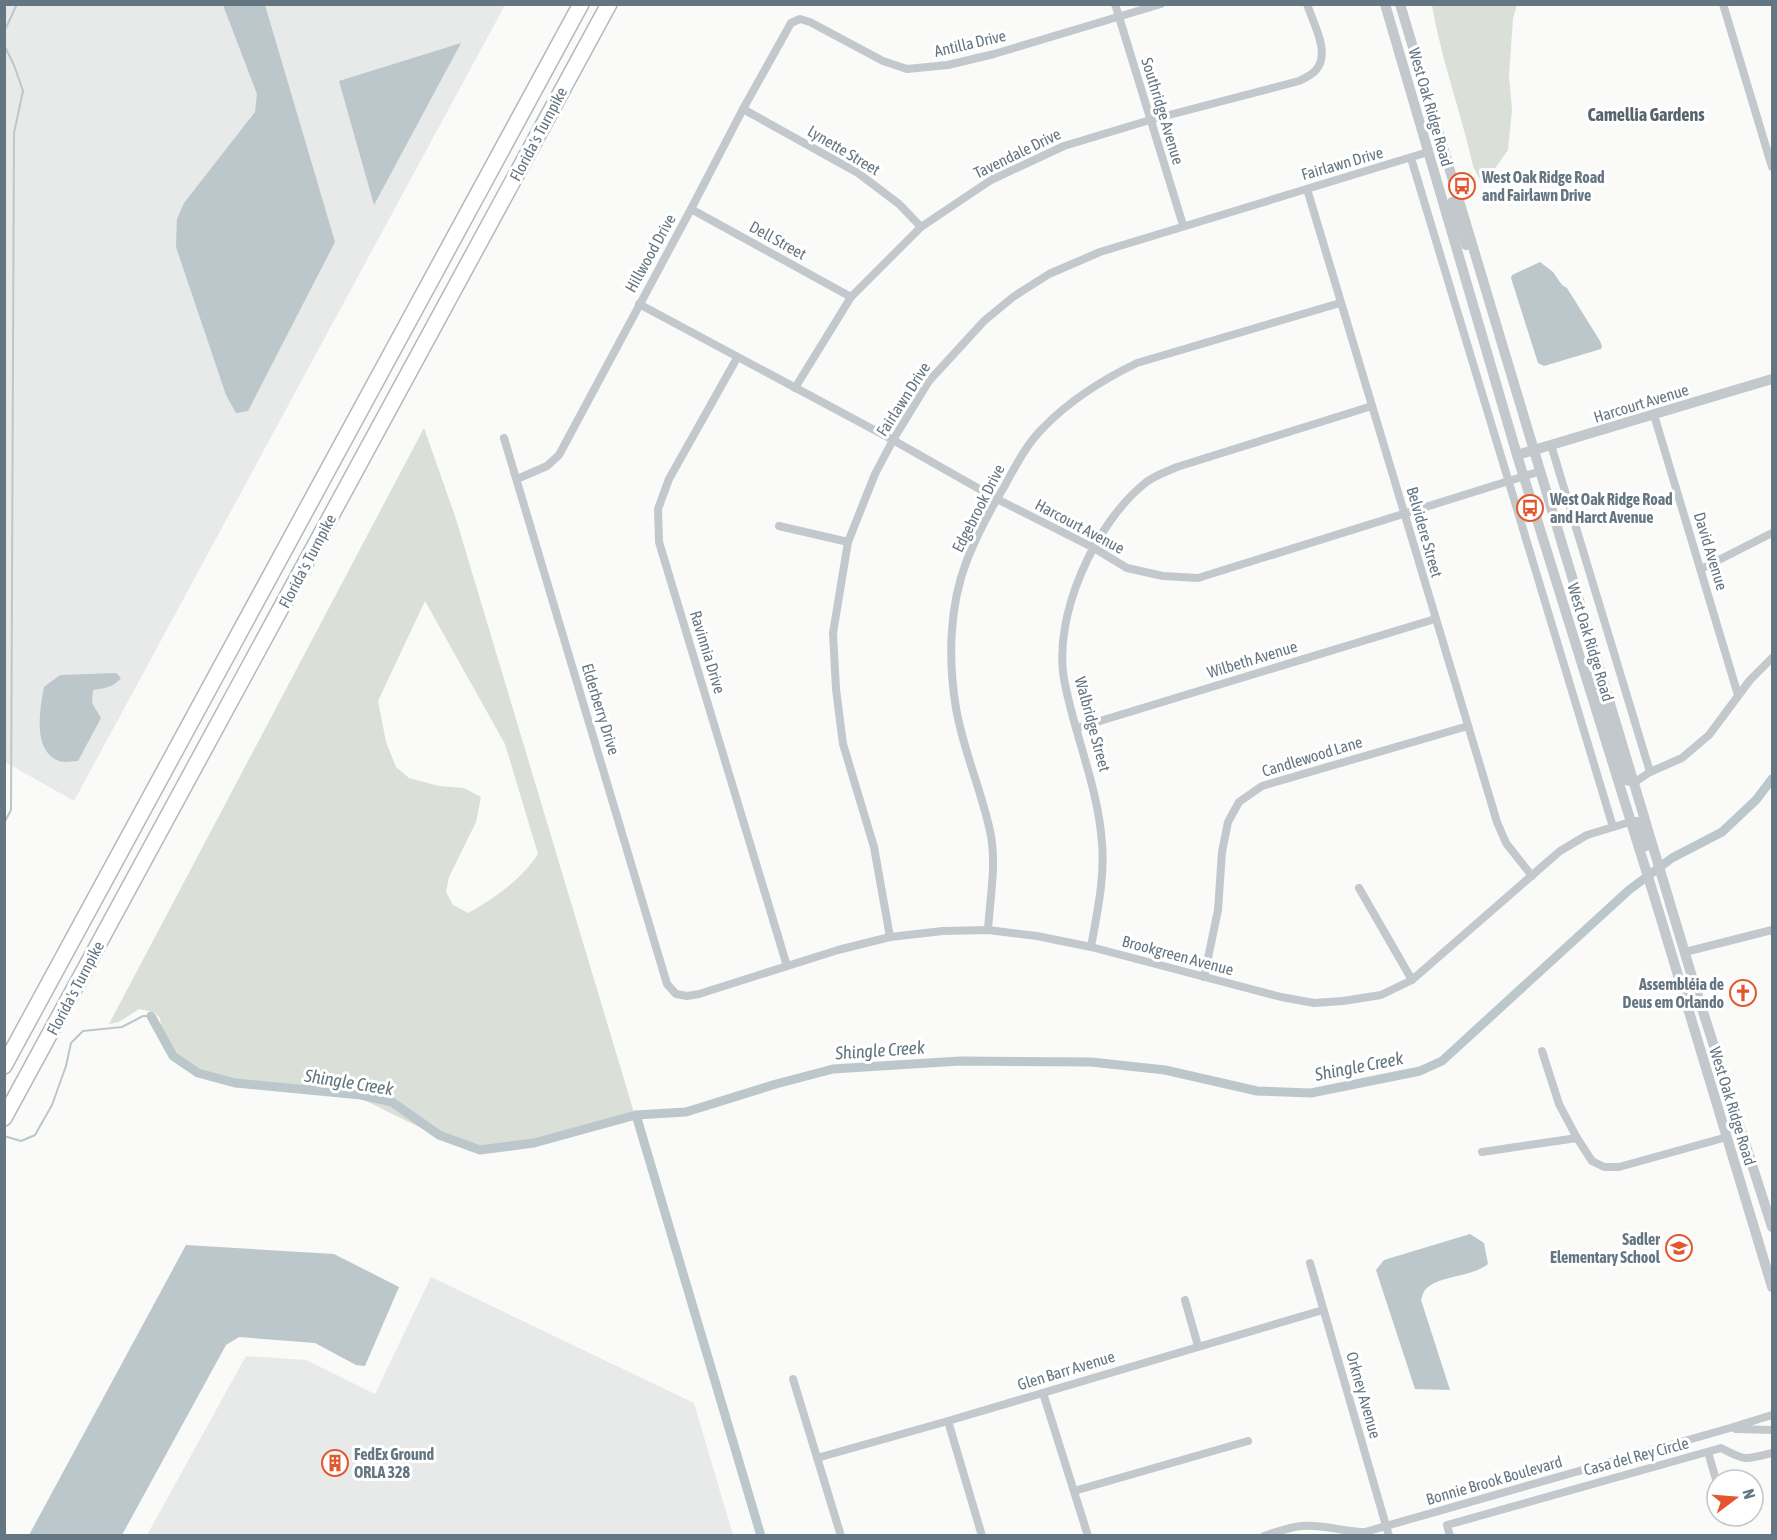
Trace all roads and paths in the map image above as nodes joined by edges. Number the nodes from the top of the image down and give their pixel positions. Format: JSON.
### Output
{"nodes":[{"id":1,"x":581,"y":4,"type":"edge"},
{"id":2,"x":609,"y":4,"type":"edge"},
{"id":3,"x":1115,"y":4,"type":"edge"},
{"id":4,"x":1161,"y":4,"type":"edge"},
{"id":5,"x":1307,"y":4,"type":"edge"},
{"id":6,"x":1385,"y":4,"type":"edge"},
{"id":7,"x":1400,"y":4,"type":"edge"},
{"id":8,"x":1723,"y":4,"type":"edge"},
{"id":9,"x":1119,"y":16,"type":"junction"},
{"id":10,"x":791,"y":23,"type":"joint"},
{"id":11,"x":742,"y":110,"type":"junction"},
{"id":12,"x":1150,"y":120,"type":"junction"},
{"id":13,"x":1428,"y":152,"type":"junction"},
{"id":14,"x":1411,"y":158,"type":"junction"},
{"id":15,"x":1773,"y":167,"type":"edge"},
{"id":16,"x":1307,"y":189,"type":"junction"},
{"id":17,"x":692,"y":209,"type":"junction"},
{"id":18,"x":1183,"y":225,"type":"junction"},
{"id":19,"x":921,"y":227,"type":"junction"},
{"id":20,"x":1474,"y":250,"type":"junction"},
{"id":21,"x":851,"y":297,"type":"junction"},
{"id":22,"x":1340,"y":303,"type":"junction"},
{"id":23,"x":639,"y":304,"type":"junction"},
{"id":24,"x":737,"y":358,"type":"junction"},
{"id":25,"x":1773,"y":379,"type":"edge"},
{"id":26,"x":795,"y":388,"type":"junction"},
{"id":27,"x":1372,"y":406,"type":"junction"},
{"id":28,"x":1654,"y":415,"type":"junction"},
{"id":29,"x":504,"y":438,"type":"dead end"},
{"id":30,"x":894,"y":440,"type":"junction"},
{"id":31,"x":1551,"y":446,"type":"junction"},
{"id":32,"x":1535,"y":450,"type":"junction"},
{"id":33,"x":1517,"y":455,"type":"junction"},
{"id":34,"x":1541,"y":471,"type":"junction"},
{"id":35,"x":1524,"y":476,"type":"junction"},
{"id":36,"x":517,"y":479,"type":"junction"},
{"id":37,"x":1509,"y":481,"type":"junction"},
{"id":38,"x":997,"y":500,"type":"junction"},
{"id":39,"x":1404,"y":513,"type":"junction"},
{"id":40,"x":779,"y":526,"type":"dead end"},
{"id":41,"x":1773,"y":533,"type":"edge"},
{"id":42,"x":848,"y":542,"type":"junction"},
{"id":43,"x":1094,"y":548,"type":"junction"},
{"id":44,"x":1701,"y":569,"type":"junction"},
{"id":45,"x":1435,"y":619,"type":"junction"},
{"id":46,"x":1773,"y":658,"type":"edge"},
{"id":47,"x":1584,"y":673,"type":"junction"},
{"id":48,"x":1738,"y":695,"type":"junction"},
{"id":49,"x":1468,"y":726,"type":"junction"},
{"id":50,"x":1077,"y":728,"type":"junction"},
{"id":51,"x":1650,"y":772,"type":"junction"},
{"id":52,"x":1635,"y":782,"type":"junction"},
{"id":53,"x":1630,"y":822,"type":"junction"},
{"id":54,"x":1613,"y":827,"type":"junction"},
{"id":55,"x":1662,"y":874,"type":"junction"},
{"id":56,"x":1532,"y":876,"type":"junction"},
{"id":57,"x":1359,"y":888,"type":"dead end"},
{"id":58,"x":988,"y":930,"type":"junction"},
{"id":59,"x":1773,"y":930,"type":"edge"},
{"id":60,"x":890,"y":937,"type":"junction"},
{"id":61,"x":1090,"y":947,"type":"junction"},
{"id":62,"x":1685,"y":952,"type":"junction"},
{"id":63,"x":787,"y":966,"type":"junction"},
{"id":64,"x":1204,"y":977,"type":"junction"},
{"id":65,"x":1412,"y":980,"type":"junction"},
{"id":66,"x":670,"y":989,"type":"joint"},
{"id":67,"x":1542,"y":1051,"type":"dead end"},
{"id":68,"x":1702,"y":1056,"type":"junction"},
{"id":69,"x":4,"y":1066,"type":"edge"},
{"id":70,"x":1733,"y":1106,"type":"junction"},
{"id":71,"x":4,"y":1118,"type":"edge"},
{"id":72,"x":1727,"y":1137,"type":"junction"},
{"id":73,"x":1577,"y":1138,"type":"junction"},
{"id":74,"x":1482,"y":1152,"type":"dead end"},
{"id":75,"x":1735,"y":1165,"type":"junction"},
{"id":76,"x":1773,"y":1229,"type":"edge"},
{"id":77,"x":1310,"y":1263,"type":"dead end"},
{"id":78,"x":1773,"y":1287,"type":"edge"},
{"id":79,"x":1185,"y":1300,"type":"dead end"},
{"id":80,"x":1323,"y":1310,"type":"junction"},
{"id":81,"x":1198,"y":1346,"type":"junction"},
{"id":82,"x":794,"y":1379,"type":"dead end"},
{"id":83,"x":1043,"y":1393,"type":"junction"},
{"id":84,"x":1773,"y":1414,"type":"edge"},
{"id":85,"x":948,"y":1421,"type":"junction"},
{"id":86,"x":1730,"y":1428,"type":"junction"},
{"id":87,"x":1773,"y":1430,"type":"edge"},
{"id":88,"x":1248,"y":1442,"type":"dead end"},
{"id":89,"x":1708,"y":1452,"type":"junction"},
{"id":90,"x":1773,"y":1453,"type":"edge"},
{"id":91,"x":817,"y":1458,"type":"junction"},
{"id":92,"x":1713,"y":1468,"type":"edge"},
{"id":93,"x":1074,"y":1491,"type":"junction"},
{"id":94,"x":1386,"y":1526,"type":"junction"},
{"id":95,"x":841,"y":1536,"type":"edge"},
{"id":96,"x":982,"y":1536,"type":"edge"},
{"id":97,"x":1088,"y":1536,"type":"edge"},
{"id":98,"x":1264,"y":1536,"type":"edge"},
{"id":99,"x":1389,"y":1536,"type":"edge"},
{"id":100,"x":1450,"y":1536,"type":"edge"}],
"edges":[{"from":1,"to":69,"type":"highway","name":"Florida's Turnpike"},
{"from":2,"to":71,"type":"highway","name":"Florida's Turnpike"},
{"from":3,"to":9,"type":"street","name":"Southridge Avenue"},
{"from":4,"to":9,"type":"street","name":"Antilla Drive"},
{"from":5,"to":12,"type":"street","name":"Tavendale Drive"},
{"from":6,"to":13,"type":"street","name":"West Oak Ridge Road"},
{"from":7,"to":20,"type":"street","name":"West Oak Ridge Road"},
{"from":8,"to":15,"type":"street"},
{"from":9,"to":10,"type":"street","name":"Antilla Drive"},
{"from":9,"to":12,"type":"street","name":"Southridge Avenue"},
{"from":10,"to":11,"type":"street","name":"Hillwood Drive"},
{"from":11,"to":17,"type":"street","name":"Hillwood Drive"},
{"from":11,"to":19,"type":"street","name":"Lynette Street"},
{"from":12,"to":18,"type":"street","name":"Southridge Avenue"},
{"from":12,"to":19,"type":"street","name":"Tavendale Drive"},
{"from":13,"to":14,"type":"street","name":"Fairlawn Drive"},
{"from":13,"to":20,"type":"street"},
{"from":13,"to":33,"type":"street","name":"West Oak Ridge Road"},
{"from":14,"to":16,"type":"street","name":"Fairlawn Drive"},
{"from":14,"to":37,"type":"street"},
{"from":16,"to":18,"type":"street","name":"Fairlawn Drive"},
{"from":16,"to":22,"type":"street","name":"Belvidere Street"},
{"from":17,"to":21,"type":"street","name":"Dell Street"},
{"from":17,"to":23,"type":"street","name":"Hillwood Drive"},
{"from":18,"to":30,"type":"street","name":"Fairlawn Drive"},
{"from":19,"to":21,"type":"street","name":"Tavendale Drive"},
{"from":20,"to":32,"type":"street","name":"West Oak Ridge Road"},
{"from":21,"to":26,"type":"street","name":"Tavendale Drive"},
{"from":22,"to":27,"type":"street","name":"Belvidere Street"},
{"from":22,"to":38,"type":"street","name":"Edgebrook Drive"},
{"from":23,"to":24,"type":"street","name":"Harcourt Avenue"},
{"from":23,"to":36,"type":"street","name":"Hillwood Drive"},
{"from":24,"to":26,"type":"street","name":"Harcourt Avenue"},
{"from":24,"to":63,"type":"street","name":"Ravinnia Drive"},
{"from":25,"to":28,"type":"street","name":"Harcourt Avenue"},
{"from":26,"to":30,"type":"street","name":"Harcourt Avenue"},
{"from":27,"to":39,"type":"street","name":"Belvidere Street"},
{"from":27,"to":43,"type":"street","name":"Walbridge Street"},
{"from":28,"to":31,"type":"street","name":"Harcourt Avenue"},
{"from":28,"to":44,"type":"street","name":"David Avenue"},
{"from":29,"to":36,"type":"street","name":"Elderberry Drive"},
{"from":30,"to":38,"type":"street","name":"Harcourt Avenue"},
{"from":30,"to":42,"type":"street","name":"Fairlawn Drive"},
{"from":31,"to":32,"type":"street","name":"Harcourt Avenue"},
{"from":31,"to":51,"type":"street"},
{"from":32,"to":33,"type":"street","name":"Harcourt Avenue"},
{"from":32,"to":34,"type":"street","name":"West Oak Ridge Road"},
{"from":33,"to":35,"type":"street","name":"West Oak Ridge Road"},
{"from":34,"to":35,"type":"street","name":"Harcourt Avenue"},
{"from":34,"to":52,"type":"street","name":"West Oak Ridge Road"},
{"from":35,"to":37,"type":"street","name":"Harcourt Avenue"},
{"from":35,"to":47,"type":"street","name":"West Oak Ridge Road"},
{"from":36,"to":66,"type":"street","name":"Elderberry Drive"},
{"from":37,"to":39,"type":"street","name":"Harcourt Avenue"},
{"from":37,"to":54,"type":"street"},
{"from":38,"to":43,"type":"street","name":"Harcourt Avenue"},
{"from":38,"to":58,"type":"street","name":"Edgebrook Drive"},
{"from":39,"to":43,"type":"street","name":"Harcourt Avenue"},
{"from":39,"to":45,"type":"street","name":"Belvidere Street"},
{"from":40,"to":42,"type":"street"},
{"from":41,"to":44,"type":"street"},
{"from":42,"to":60,"type":"street","name":"Fairlawn Drive"},
{"from":43,"to":50,"type":"street","name":"Walbridge Street"},
{"from":44,"to":48,"type":"street","name":"David Avenue"},
{"from":45,"to":49,"type":"street","name":"Belvidere Street"},
{"from":45,"to":50,"type":"street","name":"Wilbeth Avenue"},
{"from":46,"to":48,"type":"street"},
{"from":47,"to":52,"type":"street"},
{"from":47,"to":53,"type":"street","name":"West Oak Ridge Road"},
{"from":48,"to":51,"type":"street"},
{"from":49,"to":56,"type":"street","name":"Belvidere Street"},
{"from":49,"to":64,"type":"street","name":"Candlewood Lane"},
{"from":50,"to":61,"type":"street","name":"Walbridge Street"},
{"from":51,"to":52,"type":"street"},
{"from":52,"to":55,"type":"street","name":"West Oak Ridge Road"},
{"from":53,"to":54,"type":"street","name":"Brookgreen Avenue"},
{"from":53,"to":55,"type":"street"},
{"from":53,"to":68,"type":"street","name":"West Oak Ridge Road"},
{"from":54,"to":56,"type":"street","name":"Brookgreen Avenue"},
{"from":55,"to":62,"type":"street","name":"West Oak Ridge Road"},
{"from":56,"to":65,"type":"street","name":"Brookgreen Avenue"},
{"from":57,"to":65,"type":"street"},
{"from":58,"to":60,"type":"street","name":"Brookgreen Avenue"},
{"from":58,"to":61,"type":"street","name":"Brookgreen Avenue"},
{"from":59,"to":62,"type":"street"},
{"from":60,"to":63,"type":"street","name":"Brookgreen Avenue"},
{"from":61,"to":64,"type":"street","name":"Brookgreen Avenue"},
{"from":62,"to":70,"type":"street","name":"West Oak Ridge Road"},
{"from":63,"to":66,"type":"street","name":"Brookgreen Avenue"},
{"from":64,"to":65,"type":"street","name":"Brookgreen Avenue"},
{"from":67,"to":73,"type":"street"},
{"from":68,"to":70,"type":"street"},
{"from":68,"to":72,"type":"street","name":"West Oak Ridge Road"},
{"from":70,"to":76,"type":"street","name":"West Oak Ridge Road"},
{"from":72,"to":73,"type":"street"},
{"from":72,"to":75,"type":"street","name":"West Oak Ridge Road"},
{"from":73,"to":74,"type":"street"},
{"from":75,"to":76,"type":"street"},
{"from":75,"to":78,"type":"street","name":"West Oak Ridge Road"},
{"from":77,"to":80,"type":"street","name":"Orkney Avenue"},
{"from":79,"to":81,"type":"street"},
{"from":80,"to":81,"type":"street","name":"Glen Barr Avenue"},
{"from":80,"to":94,"type":"street","name":"Orkney Avenue"},
{"from":81,"to":83,"type":"street","name":"Glen Barr Avenue"},
{"from":82,"to":91,"type":"street"},
{"from":83,"to":85,"type":"street","name":"Glen Barr Avenue"},
{"from":83,"to":93,"type":"street"},
{"from":84,"to":86,"type":"street","name":"Bonnie Brook Boulevard"},
{"from":85,"to":91,"type":"street","name":"Glen Barr Avenue"},
{"from":85,"to":96,"type":"street"},
{"from":86,"to":87,"type":"street","name":"Bonnie Brook Boulevard"},
{"from":86,"to":94,"type":"street","name":"Bonnie Brook Boulevard"},
{"from":88,"to":93,"type":"street"},
{"from":89,"to":90,"type":"street","name":"Casa del Rey Circle"},
{"from":89,"to":92,"type":"street"},
{"from":89,"to":100,"type":"street","name":"Casa del Rey Circle"},
{"from":91,"to":95,"type":"street"},
{"from":93,"to":97,"type":"street"},
{"from":94,"to":98,"type":"street","name":"Bonnie Brook Boulevard"},
{"from":94,"to":99,"type":"street","name":"Orkney Avenue"}]}
